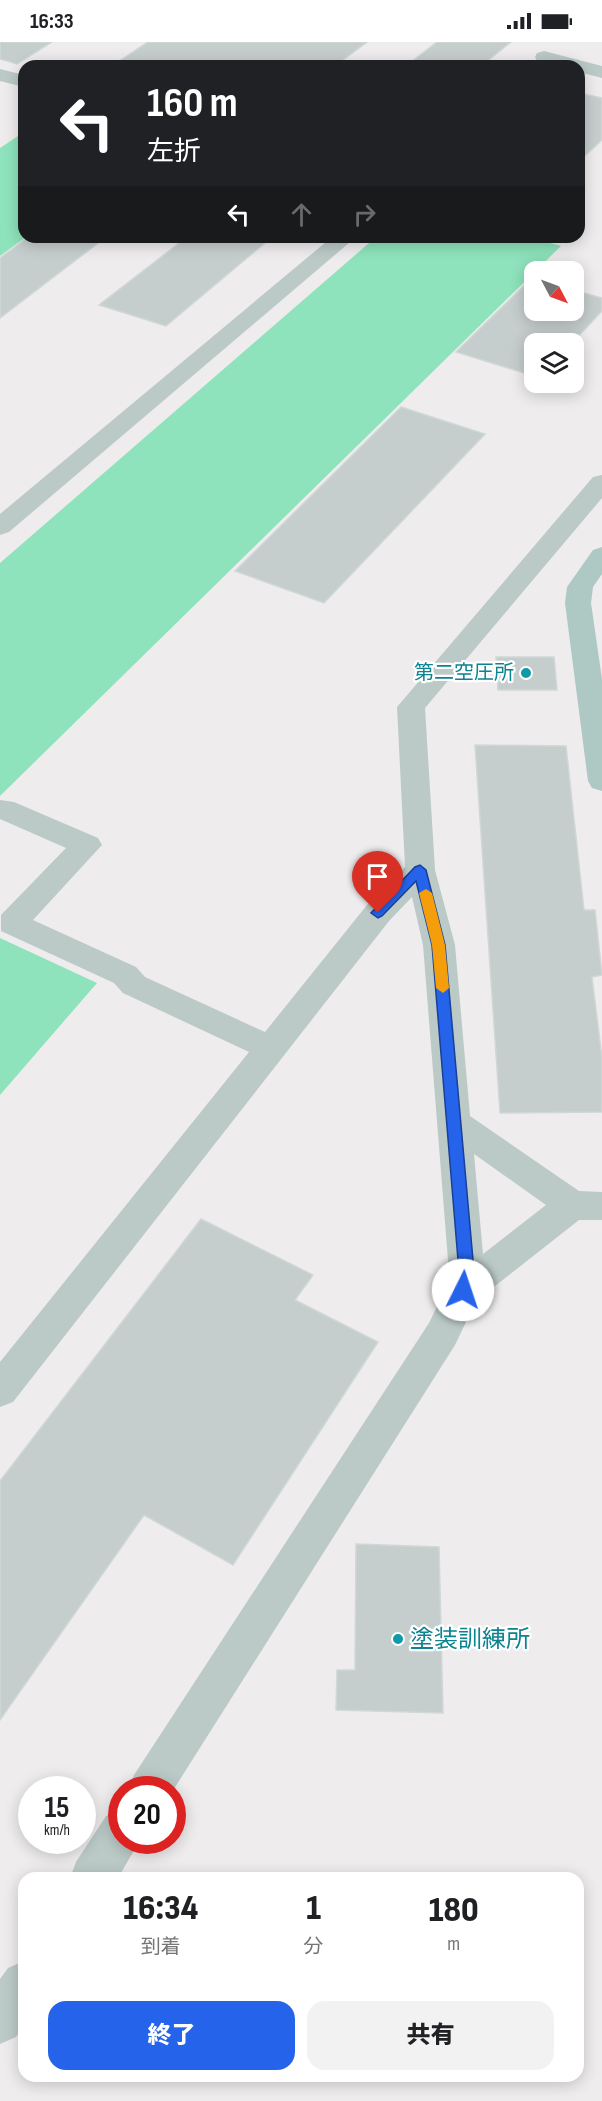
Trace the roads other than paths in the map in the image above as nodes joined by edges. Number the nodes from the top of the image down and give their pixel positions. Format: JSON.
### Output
{"nodes":[{"id":1,"x":558,"y":42,"type":"edge"},
{"id":2,"x":543,"y":60,"type":"edge"},
{"id":3,"x":585,"y":69,"type":"edge"},
{"id":4,"x":602,"y":72,"type":"edge"},
{"id":5,"x":338,"y":243,"type":"edge"},
{"id":6,"x":602,"y":482,"type":"edge"},
{"id":7,"x":0,"y":527,"type":"edge"},
{"id":8,"x":602,"y":555,"type":"edge"},
{"id":9,"x":602,"y":781,"type":"edge"},
{"id":10,"x":4,"y":809,"type":"dead end"},
{"id":11,"x":420,"y":870,"type":"junction"},
{"id":12,"x":270,"y":1048,"type":"junction"},
{"id":13,"x":454,"y":1122,"type":"junction"},
{"id":14,"x":587,"y":1206,"type":"edge"},
{"id":15,"x":463,"y":1290,"type":"junction"},
{"id":16,"x":0,"y":1390,"type":"edge"},
{"id":17,"x":158,"y":1776,"type":"edge"},
{"id":18,"x":108,"y":1853,"type":"edge"},
{"id":19,"x":96,"y":1872,"type":"edge"},
{"id":20,"x":18,"y":1993,"type":"edge"},
{"id":21,"x":0,"y":2021,"type":"edge"}],
"edges":[{"from":1,"to":2,"type":"lane"},
{"from":3,"to":4,"type":"lane"},
{"from":5,"to":7,"type":"lane"},
{"from":6,"to":11,"type":"lane"},
{"from":8,"to":9,"type":"main road"},
{"from":10,"to":12,"type":"lane"},
{"from":11,"to":12,"type":"lane"},
{"from":11,"to":13,"type":"lane"},
{"from":12,"to":16,"type":"lane"},
{"from":13,"to":14,"type":"lane"},
{"from":13,"to":15,"type":"lane"},
{"from":14,"to":15,"type":"lane"},
{"from":15,"to":17,"type":"lane"},
{"from":18,"to":19,"type":"lane"},
{"from":20,"to":21,"type":"lane"}]}
